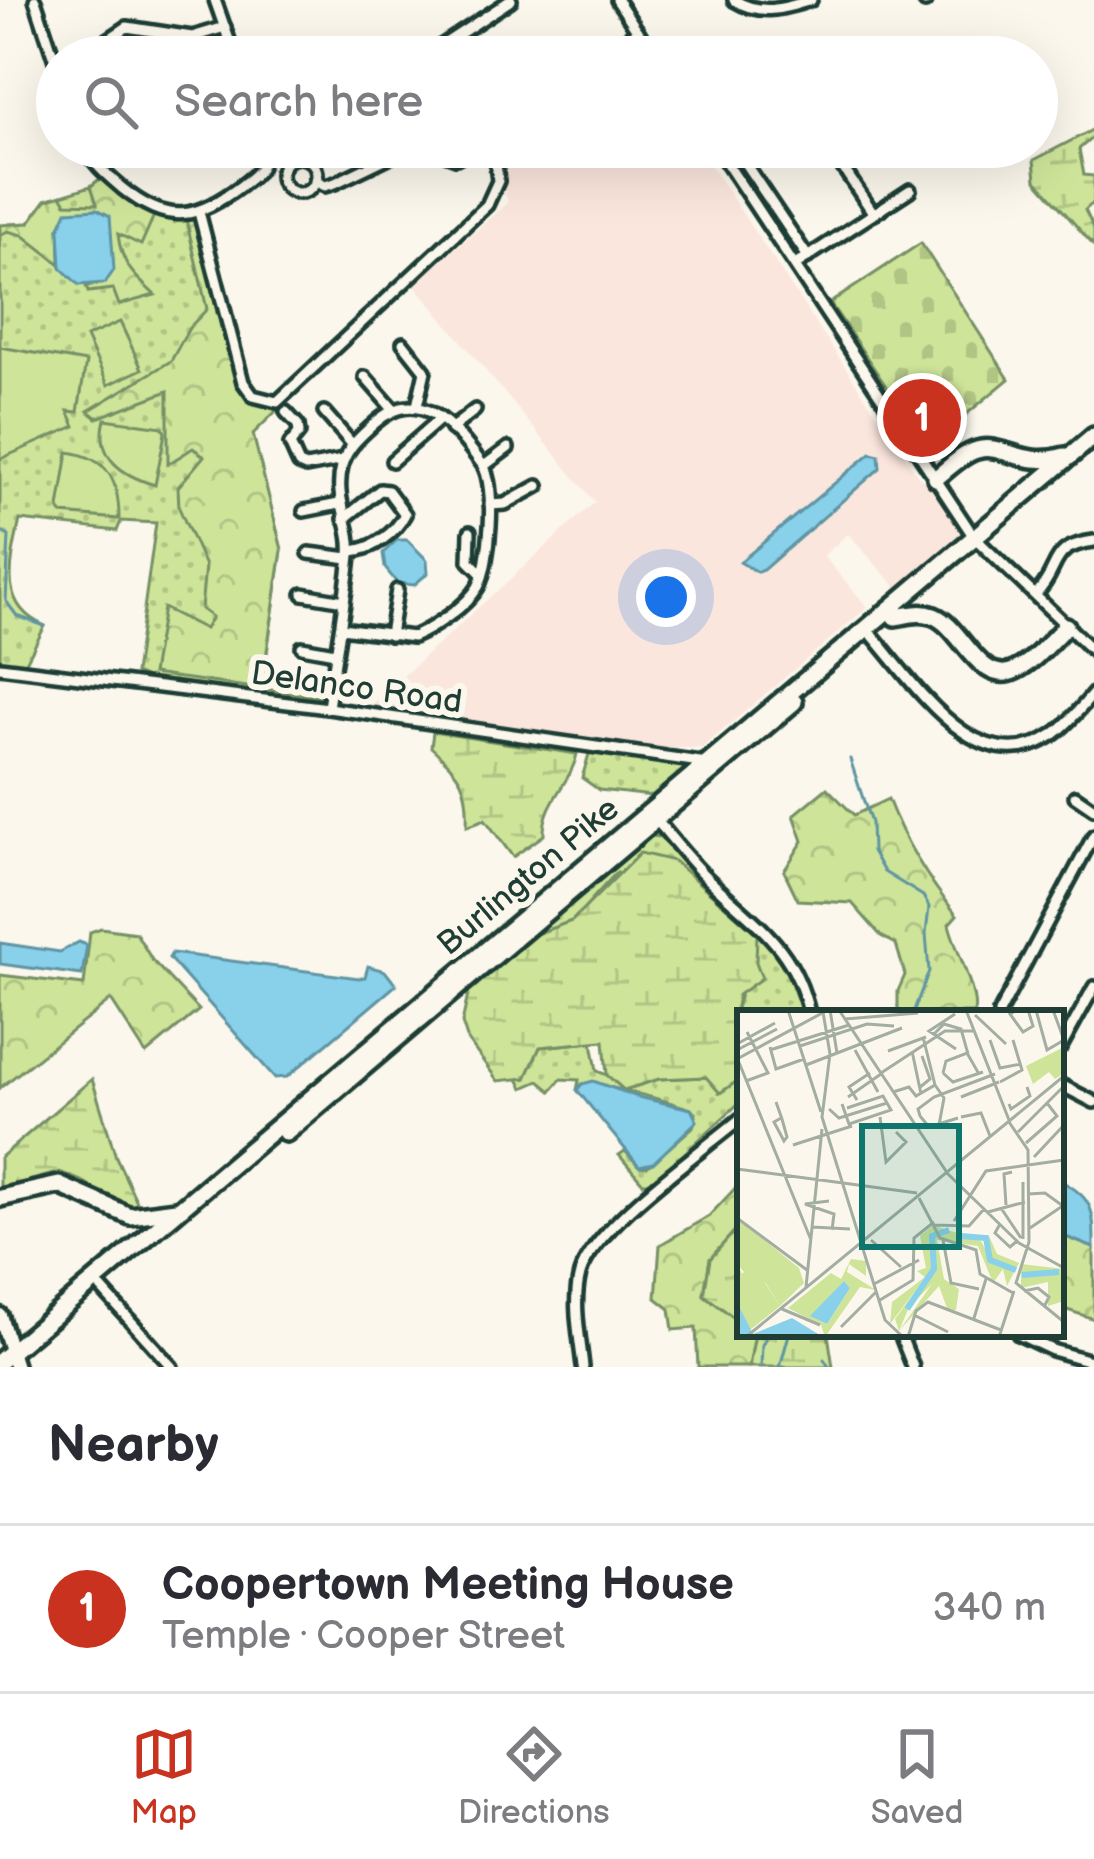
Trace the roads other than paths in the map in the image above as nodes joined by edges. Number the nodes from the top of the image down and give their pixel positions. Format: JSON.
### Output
{"nodes":[{"id":1,"x":35,"y":0,"type":"edge"},
{"id":2,"x":215,"y":0,"type":"edge"},
{"id":3,"x":511,"y":0,"type":"edge"},
{"id":4,"x":617,"y":0,"type":"edge"},
{"id":5,"x":734,"y":0,"type":"edge"},
{"id":6,"x":811,"y":0,"type":"edge"},
{"id":7,"x":225,"y":27,"type":"junction"},
{"id":8,"x":639,"y":33,"type":"junction"},
{"id":9,"x":47,"y":36,"type":"edge"},
{"id":10,"x":114,"y":36,"type":"edge"},
{"id":11,"x":186,"y":36,"type":"edge"},
{"id":12,"x":195,"y":36,"type":"edge"},
{"id":13,"x":228,"y":36,"type":"edge"},
{"id":14,"x":460,"y":36,"type":"edge"},
{"id":15,"x":634,"y":36,"type":"edge"},
{"id":16,"x":641,"y":36,"type":"edge"},
{"id":17,"x":98,"y":168,"type":"edge"},
{"id":18,"x":259,"y":168,"type":"edge"},
{"id":19,"x":274,"y":168,"type":"edge"},
{"id":20,"x":314,"y":168,"type":"edge"},
{"id":21,"x":366,"y":168,"type":"edge"},
{"id":22,"x":496,"y":168,"type":"edge"},
{"id":23,"x":730,"y":168,"type":"edge"},
{"id":24,"x":748,"y":168,"type":"edge"},
{"id":25,"x":843,"y":168,"type":"edge"},
{"id":26,"x":282,"y":170,"type":"joint"},
{"id":27,"x":315,"y":181,"type":"junction"},
{"id":28,"x":910,"y":190,"type":"dead end"},
{"id":29,"x":199,"y":212,"type":"junction"},
{"id":30,"x":874,"y":214,"type":"junction"},
{"id":31,"x":808,"y":257,"type":"junction"},
{"id":32,"x":796,"y":265,"type":"junction"},
{"id":33,"x":404,"y":343,"type":"dead end"},
{"id":34,"x":365,"y":377,"type":"dead end"},
{"id":35,"x":417,"y":406,"type":"junction"},
{"id":36,"x":392,"y":408,"type":"junction"},
{"id":37,"x":475,"y":410,"type":"dead end"},
{"id":38,"x":286,"y":412,"type":"dead end"},
{"id":39,"x":324,"y":412,"type":"dead end"},
{"id":40,"x":440,"y":419,"type":"junction"},
{"id":41,"x":451,"y":428,"type":"junction"},
{"id":42,"x":1094,"y":436,"type":"edge"},
{"id":43,"x":352,"y":444,"type":"junction"},
{"id":44,"x":508,"y":448,"type":"dead end"},
{"id":45,"x":1094,"y":448,"type":"edge"},
{"id":46,"x":1074,"y":453,"type":"junction"},
{"id":47,"x":344,"y":460,"type":"junction"},
{"id":48,"x":392,"y":461,"type":"dead end"},
{"id":49,"x":484,"y":466,"type":"junction"},
{"id":50,"x":936,"y":478,"type":"junction"},
{"id":51,"x":538,"y":486,"type":"dead end"},
{"id":52,"x":339,"y":505,"type":"junction"},
{"id":53,"x":490,"y":505,"type":"junction"},
{"id":54,"x":304,"y":511,"type":"dead end"},
{"id":55,"x":344,"y":519,"type":"junction"},
{"id":56,"x":470,"y":532,"type":"dead end"},
{"id":57,"x":978,"y":540,"type":"junction"},
{"id":58,"x":1094,"y":541,"type":"edge"},
{"id":59,"x":309,"y":553,"type":"dead end"},
{"id":60,"x":351,"y":555,"type":"junction"},
{"id":61,"x":482,"y":573,"type":"junction"},
{"id":62,"x":397,"y":590,"type":"dead end"},
{"id":63,"x":303,"y":594,"type":"dead end"},
{"id":64,"x":1036,"y":594,"type":"junction"},
{"id":65,"x":344,"y":601,"type":"junction"},
{"id":66,"x":895,"y":617,"type":"junction"},
{"id":67,"x":1066,"y":626,"type":"junction"},
{"id":68,"x":341,"y":628,"type":"junction"},
{"id":69,"x":355,"y":631,"type":"junction"},
{"id":70,"x":390,"y":635,"type":"junction"},
{"id":71,"x":873,"y":636,"type":"junction"},
{"id":72,"x":302,"y":647,"type":"dead end"},
{"id":73,"x":336,"y":651,"type":"junction"},
{"id":74,"x":1094,"y":652,"type":"edge"},
{"id":75,"x":0,"y":667,"type":"edge"},
{"id":76,"x":1094,"y":694,"type":"edge"},
{"id":77,"x":328,"y":709,"type":"junction"},
{"id":78,"x":707,"y":763,"type":"junction"},
{"id":79,"x":1075,"y":796,"type":"dead end"},
{"id":80,"x":1094,"y":809,"type":"edge"},
{"id":81,"x":653,"y":816,"type":"junction"},
{"id":82,"x":1094,"y":835,"type":"edge"},
{"id":83,"x":1094,"y":987,"type":"edge"},
{"id":84,"x":808,"y":1010,"type":"edge"},
{"id":85,"x":1001,"y":1010,"type":"edge"},
{"id":86,"x":1064,"y":1042,"type":"edge"},
{"id":87,"x":1064,"y":1087,"type":"edge"},
{"id":88,"x":1094,"y":1102,"type":"edge"},
{"id":89,"x":737,"y":1122,"type":"edge"},
{"id":90,"x":0,"y":1198,"type":"edge"},
{"id":91,"x":179,"y":1210,"type":"junction"},
{"id":92,"x":101,"y":1288,"type":"junction"},
{"id":93,"x":0,"y":1315,"type":"edge"},
{"id":94,"x":901,"y":1337,"type":"edge"},
{"id":95,"x":1024,"y":1337,"type":"edge"},
{"id":96,"x":10,"y":1362,"type":"edge"},
{"id":97,"x":1094,"y":1362,"type":"edge"},
{"id":98,"x":172,"y":1367,"type":"edge"},
{"id":99,"x":583,"y":1367,"type":"edge"},
{"id":100,"x":913,"y":1367,"type":"edge"}],
"edges":[{"from":1,"to":9,"type":"street"},
{"from":2,"to":7,"type":"street"},
{"from":3,"to":14,"type":"street"},
{"from":4,"to":8,"type":"street"},
{"from":5,"to":6,"type":"street"},
{"from":7,"to":12,"type":"street"},
{"from":7,"to":13,"type":"street"},
{"from":8,"to":15,"type":"street"},
{"from":8,"to":16,"type":"street"},
{"from":10,"to":11,"type":"street"},
{"from":17,"to":29,"type":"street"},
{"from":18,"to":29,"type":"street"},
{"from":19,"to":26,"type":"street"},
{"from":20,"to":27,"type":"street"},
{"from":21,"to":27,"type":"street"},
{"from":22,"to":29,"type":"street"},
{"from":23,"to":32,"type":"street"},
{"from":24,"to":31,"type":"street"},
{"from":25,"to":30,"type":"street"},
{"from":26,"to":27,"type":"street"},
{"from":28,"to":30,"type":"street"},
{"from":30,"to":31,"type":"street"},
{"from":31,"to":32,"type":"street"},
{"from":32,"to":50,"type":"street"},
{"from":33,"to":35,"type":"street"},
{"from":34,"to":36,"type":"street"},
{"from":35,"to":36,"type":"street"},
{"from":35,"to":40,"type":"street"},
{"from":36,"to":43,"type":"street"},
{"from":37,"to":41,"type":"street"},
{"from":38,"to":47,"type":"street"},
{"from":39,"to":43,"type":"street"},
{"from":40,"to":41,"type":"street"},
{"from":40,"to":48,"type":"street"},
{"from":41,"to":49,"type":"street"},
{"from":42,"to":46,"type":"highway","name":"Burlington Pike"},
{"from":43,"to":47,"type":"street"},
{"from":44,"to":49,"type":"street"},
{"from":45,"to":57,"type":"highway","name":"Burlington Pike"},
{"from":46,"to":50,"type":"highway"},
{"from":46,"to":57,"type":"highway","name":"Burlington Pike"},
{"from":47,"to":52,"type":"street"},
{"from":49,"to":53,"type":"street"},
{"from":50,"to":57,"type":"street"},
{"from":51,"to":53,"type":"street"},
{"from":52,"to":54,"type":"street"},
{"from":52,"to":55,"type":"street"},
{"from":53,"to":61,"type":"street"},
{"from":55,"to":60,"type":"street"},
{"from":55,"to":60,"type":"street"},
{"from":56,"to":61,"type":"street"},
{"from":57,"to":64,"type":"street"},
{"from":57,"to":66,"type":"highway","name":"Burlington Pike"},
{"from":57,"to":78,"type":"highway","name":"Burlington Pike"},
{"from":58,"to":64,"type":"street"},
{"from":59,"to":60,"type":"street"},
{"from":60,"to":65,"type":"street"},
{"from":61,"to":70,"type":"street"},
{"from":62,"to":70,"type":"street"},
{"from":63,"to":65,"type":"street"},
{"from":64,"to":67,"type":"street"},
{"from":65,"to":68,"type":"street"},
{"from":66,"to":67,"type":"highway"},
{"from":66,"to":71,"type":"highway","name":"Burlington Pike"},
{"from":67,"to":74,"type":"street"},
{"from":68,"to":69,"type":"street"},
{"from":68,"to":73,"type":"street"},
{"from":69,"to":70,"type":"street"},
{"from":69,"to":73,"type":"street"},
{"from":71,"to":76,"type":"street"},
{"from":71,"to":81,"type":"highway","name":"Burlington Pike"},
{"from":72,"to":73,"type":"street"},
{"from":73,"to":77,"type":"street"},
{"from":75,"to":77,"type":"street","name":"Delanco Road"},
{"from":77,"to":78,"type":"street","name":"Delanco Road"},
{"from":78,"to":81,"type":"highway","name":"Burlington Pike"},
{"from":79,"to":80,"type":"street"},
{"from":81,"to":84,"type":"street"},
{"from":81,"to":91,"type":"highway","name":"Burlington Pike"},
{"from":81,"to":92,"type":"highway","name":"Burlington Pike"},
{"from":82,"to":85,"type":"street"},
{"from":83,"to":86,"type":"street"},
{"from":87,"to":88,"type":"street"},
{"from":89,"to":99,"type":"street"},
{"from":90,"to":91,"type":"highway"},
{"from":91,"to":96,"type":"highway","name":"Burlington Pike"},
{"from":92,"to":96,"type":"highway","name":"Burlington Pike"},
{"from":92,"to":98,"type":"street"},
{"from":93,"to":96,"type":"main road"},
{"from":94,"to":100,"type":"street"},
{"from":95,"to":97,"type":"street"}]}
